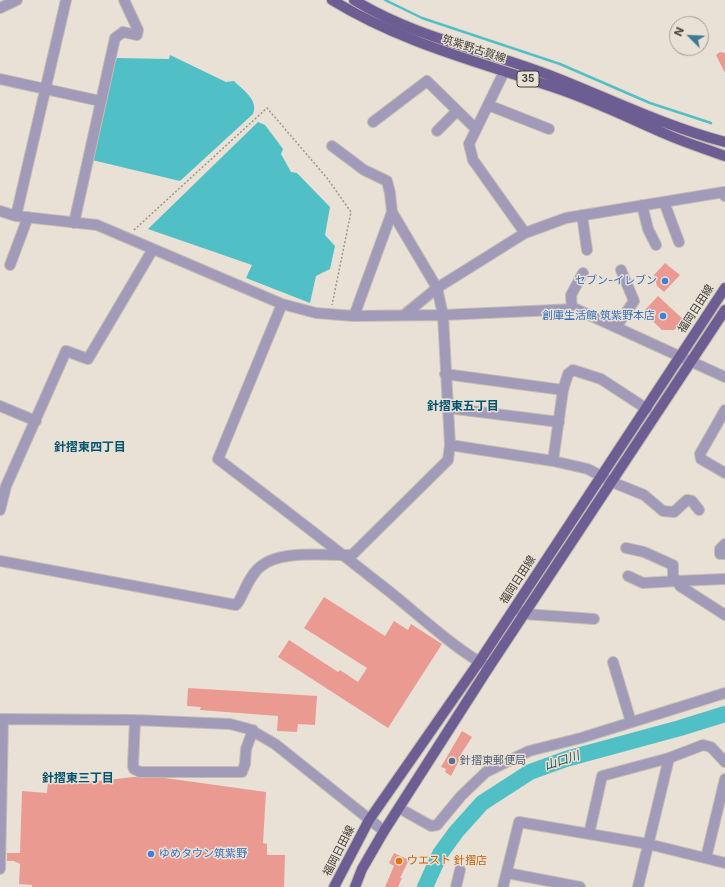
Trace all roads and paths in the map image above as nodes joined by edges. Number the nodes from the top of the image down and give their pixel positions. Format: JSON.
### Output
{"nodes":[{"id":1,"x":17,"y":0,"type":"edge"},
{"id":2,"x":66,"y":0,"type":"edge"},
{"id":3,"x":124,"y":0,"type":"edge"},
{"id":4,"x":332,"y":0,"type":"edge"},
{"id":5,"x":354,"y":0,"type":"edge"},
{"id":6,"x":0,"y":8,"type":"edge"},
{"id":7,"x":504,"y":72,"type":"junction"},
{"id":8,"x":0,"y":79,"type":"edge"},
{"id":9,"x":46,"y":90,"type":"junction"},
{"id":10,"x":100,"y":101,"type":"junction"},
{"id":11,"x":488,"y":105,"type":"junction"},
{"id":12,"x":457,"y":111,"type":"junction"},
{"id":13,"x":373,"y":122,"type":"dead end"},
{"id":14,"x":549,"y":129,"type":"dead end"},
{"id":15,"x":476,"y":130,"type":"junction"},
{"id":16,"x":437,"y":131,"type":"dead end"},
{"id":17,"x":725,"y":142,"type":"edge"},
{"id":18,"x":332,"y":146,"type":"dead end"},
{"id":19,"x":725,"y":156,"type":"edge"},
{"id":20,"x":725,"y":196,"type":"edge"},
{"id":21,"x":664,"y":202,"type":"junction"},
{"id":22,"x":642,"y":205,"type":"junction"},
{"id":23,"x":0,"y":211,"type":"edge"},
{"id":24,"x":392,"y":212,"type":"junction"},
{"id":25,"x":582,"y":215,"type":"junction"},
{"id":26,"x":16,"y":216,"type":"junction"},
{"id":27,"x":28,"y":217,"type":"junction"},
{"id":28,"x":74,"y":222,"type":"junction"},
{"id":29,"x":525,"y":233,"type":"junction"},
{"id":30,"x":126,"y":237,"type":"junction"},
{"id":31,"x":679,"y":242,"type":"dead end"},
{"id":32,"x":656,"y":245,"type":"dead end"},
{"id":33,"x":153,"y":249,"type":"junction"},
{"id":34,"x":587,"y":250,"type":"dead end"},
{"id":35,"x":10,"y":265,"type":"dead end"},
{"id":36,"x":621,"y":270,"type":"dead end"},
{"id":37,"x":583,"y":273,"type":"dead end"},
{"id":38,"x":437,"y":288,"type":"junction"},
{"id":39,"x":725,"y":288,"type":"edge"},
{"id":40,"x":282,"y":304,"type":"junction"},
{"id":41,"x":572,"y":310,"type":"junction"},
{"id":42,"x":725,"y":310,"type":"edge"},
{"id":43,"x":330,"y":314,"type":"junction"},
{"id":44,"x":404,"y":315,"type":"junction"},
{"id":45,"x":444,"y":315,"type":"junction"},
{"id":46,"x":354,"y":316,"type":"junction"},
{"id":47,"x":616,"y":327,"type":"junction"},
{"id":48,"x":680,"y":356,"type":"junction"},
{"id":49,"x":691,"y":361,"type":"junction"},
{"id":50,"x":445,"y":374,"type":"junction"},
{"id":51,"x":725,"y":377,"type":"edge"},
{"id":52,"x":563,"y":390,"type":"junction"},
{"id":53,"x":0,"y":406,"type":"edge"},
{"id":54,"x":448,"y":408,"type":"junction"},
{"id":55,"x":647,"y":408,"type":"junction"},
{"id":56,"x":725,"y":410,"type":"edge"},
{"id":57,"x":36,"y":421,"type":"junction"},
{"id":58,"x":559,"y":422,"type":"junction"},
{"id":59,"x":450,"y":445,"type":"junction"},
{"id":60,"x":554,"y":461,"type":"junction"},
{"id":61,"x":725,"y":473,"type":"edge"},
{"id":62,"x":601,"y":476,"type":"junction"},
{"id":63,"x":612,"y":482,"type":"junction"},
{"id":64,"x":0,"y":510,"type":"edge"},
{"id":65,"x":699,"y":510,"type":"dead end"},
{"id":66,"x":725,"y":544,"type":"edge"},
{"id":67,"x":626,"y":548,"type":"dead end"},
{"id":68,"x":725,"y":554,"type":"edge"},
{"id":69,"x":344,"y":556,"type":"junction"},
{"id":70,"x":0,"y":561,"type":"edge"},
{"id":71,"x":628,"y":576,"type":"dead end"},
{"id":72,"x":725,"y":579,"type":"edge"},
{"id":73,"x":677,"y":581,"type":"junction"},
{"id":74,"x":515,"y":608,"type":"junction"},
{"id":75,"x":525,"y":614,"type":"junction"},
{"id":76,"x":725,"y":615,"type":"edge"},
{"id":77,"x":594,"y":619,"type":"dead end"},
{"id":78,"x":479,"y":662,"type":"junction"},
{"id":79,"x":613,"y":662,"type":"dead end"},
{"id":80,"x":490,"y":667,"type":"junction"},
{"id":81,"x":725,"y":693,"type":"edge"},
{"id":82,"x":2,"y":719,"type":"edge"},
{"id":83,"x":135,"y":720,"type":"junction"},
{"id":84,"x":631,"y":722,"type":"junction"},
{"id":85,"x":253,"y":730,"type":"junction"},
{"id":86,"x":669,"y":758,"type":"junction"},
{"id":87,"x":725,"y":762,"type":"edge"},
{"id":88,"x":725,"y":779,"type":"edge"},
{"id":89,"x":399,"y":808,"type":"junction"},
{"id":90,"x":369,"y":820,"type":"junction"},
{"id":91,"x":384,"y":831,"type":"junction"},
{"id":92,"x":589,"y":834,"type":"junction"},
{"id":93,"x":648,"y":844,"type":"junction"},
{"id":94,"x":706,"y":858,"type":"junction"},
{"id":95,"x":725,"y":863,"type":"edge"},
{"id":96,"x":0,"y":869,"type":"edge"},
{"id":97,"x":460,"y":870,"type":"dead end"},
{"id":98,"x":507,"y":873,"type":"junction"},
{"id":99,"x":334,"y":887,"type":"edge"},
{"id":100,"x":355,"y":887,"type":"edge"},
{"id":101,"x":456,"y":887,"type":"edge"},
{"id":102,"x":503,"y":887,"type":"edge"},
{"id":103,"x":580,"y":887,"type":"edge"},
{"id":104,"x":638,"y":887,"type":"edge"}],
"edges":[{"from":1,"to":6,"type":"street"},
{"from":2,"to":9,"type":"street"},
{"from":3,"to":10,"type":"street"},
{"from":4,"to":7,"type":"main road","name":"筑紫野古賀線","number":"35"},
{"from":5,"to":17,"type":"main road","name":"筑紫野古賀線","number":"35"},
{"from":7,"to":11,"type":"street"},
{"from":7,"to":19,"type":"main road","name":"筑紫野古賀線","number":"35"},
{"from":8,"to":9,"type":"street"},
{"from":9,"to":10,"type":"street"},
{"from":9,"to":26,"type":"street"},
{"from":10,"to":28,"type":"street"},
{"from":11,"to":14,"type":"street"},
{"from":11,"to":15,"type":"street"},
{"from":12,"to":13,"type":"street"},
{"from":12,"to":15,"type":"street"},
{"from":12,"to":16,"type":"street"},
{"from":15,"to":29,"type":"street"},
{"from":18,"to":24,"type":"street"},
{"from":20,"to":21,"type":"street"},
{"from":21,"to":22,"type":"street"},
{"from":21,"to":31,"type":"street"},
{"from":22,"to":25,"type":"street"},
{"from":22,"to":32,"type":"street"},
{"from":23,"to":26,"type":"street"},
{"from":24,"to":38,"type":"street"},
{"from":24,"to":46,"type":"street"},
{"from":25,"to":29,"type":"street"},
{"from":25,"to":34,"type":"street"},
{"from":26,"to":27,"type":"street"},
{"from":27,"to":28,"type":"street"},
{"from":27,"to":35,"type":"street"},
{"from":28,"to":30,"type":"street"},
{"from":29,"to":38,"type":"street"},
{"from":30,"to":33,"type":"street"},
{"from":30,"to":43,"type":"path"},
{"from":33,"to":40,"type":"street"},
{"from":33,"to":57,"type":"street"},
{"from":36,"to":47,"type":"street"},
{"from":37,"to":41,"type":"street"},
{"from":38,"to":44,"type":"street"},
{"from":38,"to":45,"type":"street"},
{"from":39,"to":48,"type":"main road","name":"福岡日田線"},
{"from":40,"to":43,"type":"street"},
{"from":40,"to":69,"type":"street"},
{"from":41,"to":45,"type":"street"},
{"from":41,"to":47,"type":"street"},
{"from":42,"to":49,"type":"main road"},
{"from":43,"to":46,"type":"street"},
{"from":44,"to":45,"type":"street"},
{"from":44,"to":46,"type":"street"},
{"from":45,"to":50,"type":"street"},
{"from":47,"to":48,"type":"street"},
{"from":48,"to":49,"type":"street"},
{"from":48,"to":55,"type":"main road","name":"福岡日田線"},
{"from":49,"to":51,"type":"street"},
{"from":49,"to":63,"type":"main road"},
{"from":50,"to":52,"type":"street"},
{"from":50,"to":54,"type":"street"},
{"from":52,"to":55,"type":"street"},
{"from":52,"to":58,"type":"street"},
{"from":53,"to":57,"type":"street"},
{"from":54,"to":58,"type":"street"},
{"from":54,"to":59,"type":"street"},
{"from":55,"to":62,"type":"main road","name":"福岡日田線"},
{"from":56,"to":61,"type":"street"},
{"from":57,"to":64,"type":"street"},
{"from":58,"to":60,"type":"street"},
{"from":59,"to":60,"type":"street"},
{"from":59,"to":69,"type":"street"},
{"from":60,"to":62,"type":"street"},
{"from":62,"to":63,"type":"street"},
{"from":62,"to":74,"type":"main road","name":"福岡日田線"},
{"from":63,"to":65,"type":"street"},
{"from":63,"to":75,"type":"main road"},
{"from":66,"to":68,"type":"street"},
{"from":67,"to":73,"type":"street"},
{"from":69,"to":70,"type":"street"},
{"from":69,"to":78,"type":"street"},
{"from":71,"to":73,"type":"street"},
{"from":72,"to":73,"type":"street"},
{"from":73,"to":76,"type":"street"},
{"from":74,"to":75,"type":"street"},
{"from":74,"to":78,"type":"main road","name":"福岡日田線"},
{"from":75,"to":77,"type":"street"},
{"from":75,"to":80,"type":"main road"},
{"from":78,"to":80,"type":"street"},
{"from":78,"to":90,"type":"main road","name":"福岡日田線"},
{"from":79,"to":84,"type":"street"},
{"from":80,"to":89,"type":"main road"},
{"from":81,"to":84,"type":"street"},
{"from":82,"to":83,"type":"street"},
{"from":82,"to":96,"type":"street"},
{"from":83,"to":85,"type":"street"},
{"from":83,"to":85,"type":"street"},
{"from":84,"to":89,"type":"street"},
{"from":85,"to":90,"type":"street"},
{"from":86,"to":87,"type":"street"},
{"from":86,"to":92,"type":"street"},
{"from":86,"to":93,"type":"street"},
{"from":88,"to":94,"type":"street"},
{"from":89,"to":91,"type":"main road"},
{"from":90,"to":91,"type":"street"},
{"from":90,"to":99,"type":"main road","name":"福岡日田線"},
{"from":91,"to":100,"type":"main road"},
{"from":92,"to":93,"type":"street"},
{"from":92,"to":98,"type":"street"},
{"from":93,"to":94,"type":"street"},
{"from":93,"to":104,"type":"street"},
{"from":94,"to":95,"type":"street"},
{"from":97,"to":101,"type":"street"},
{"from":98,"to":102,"type":"street"},
{"from":98,"to":103,"type":"street"}]}
